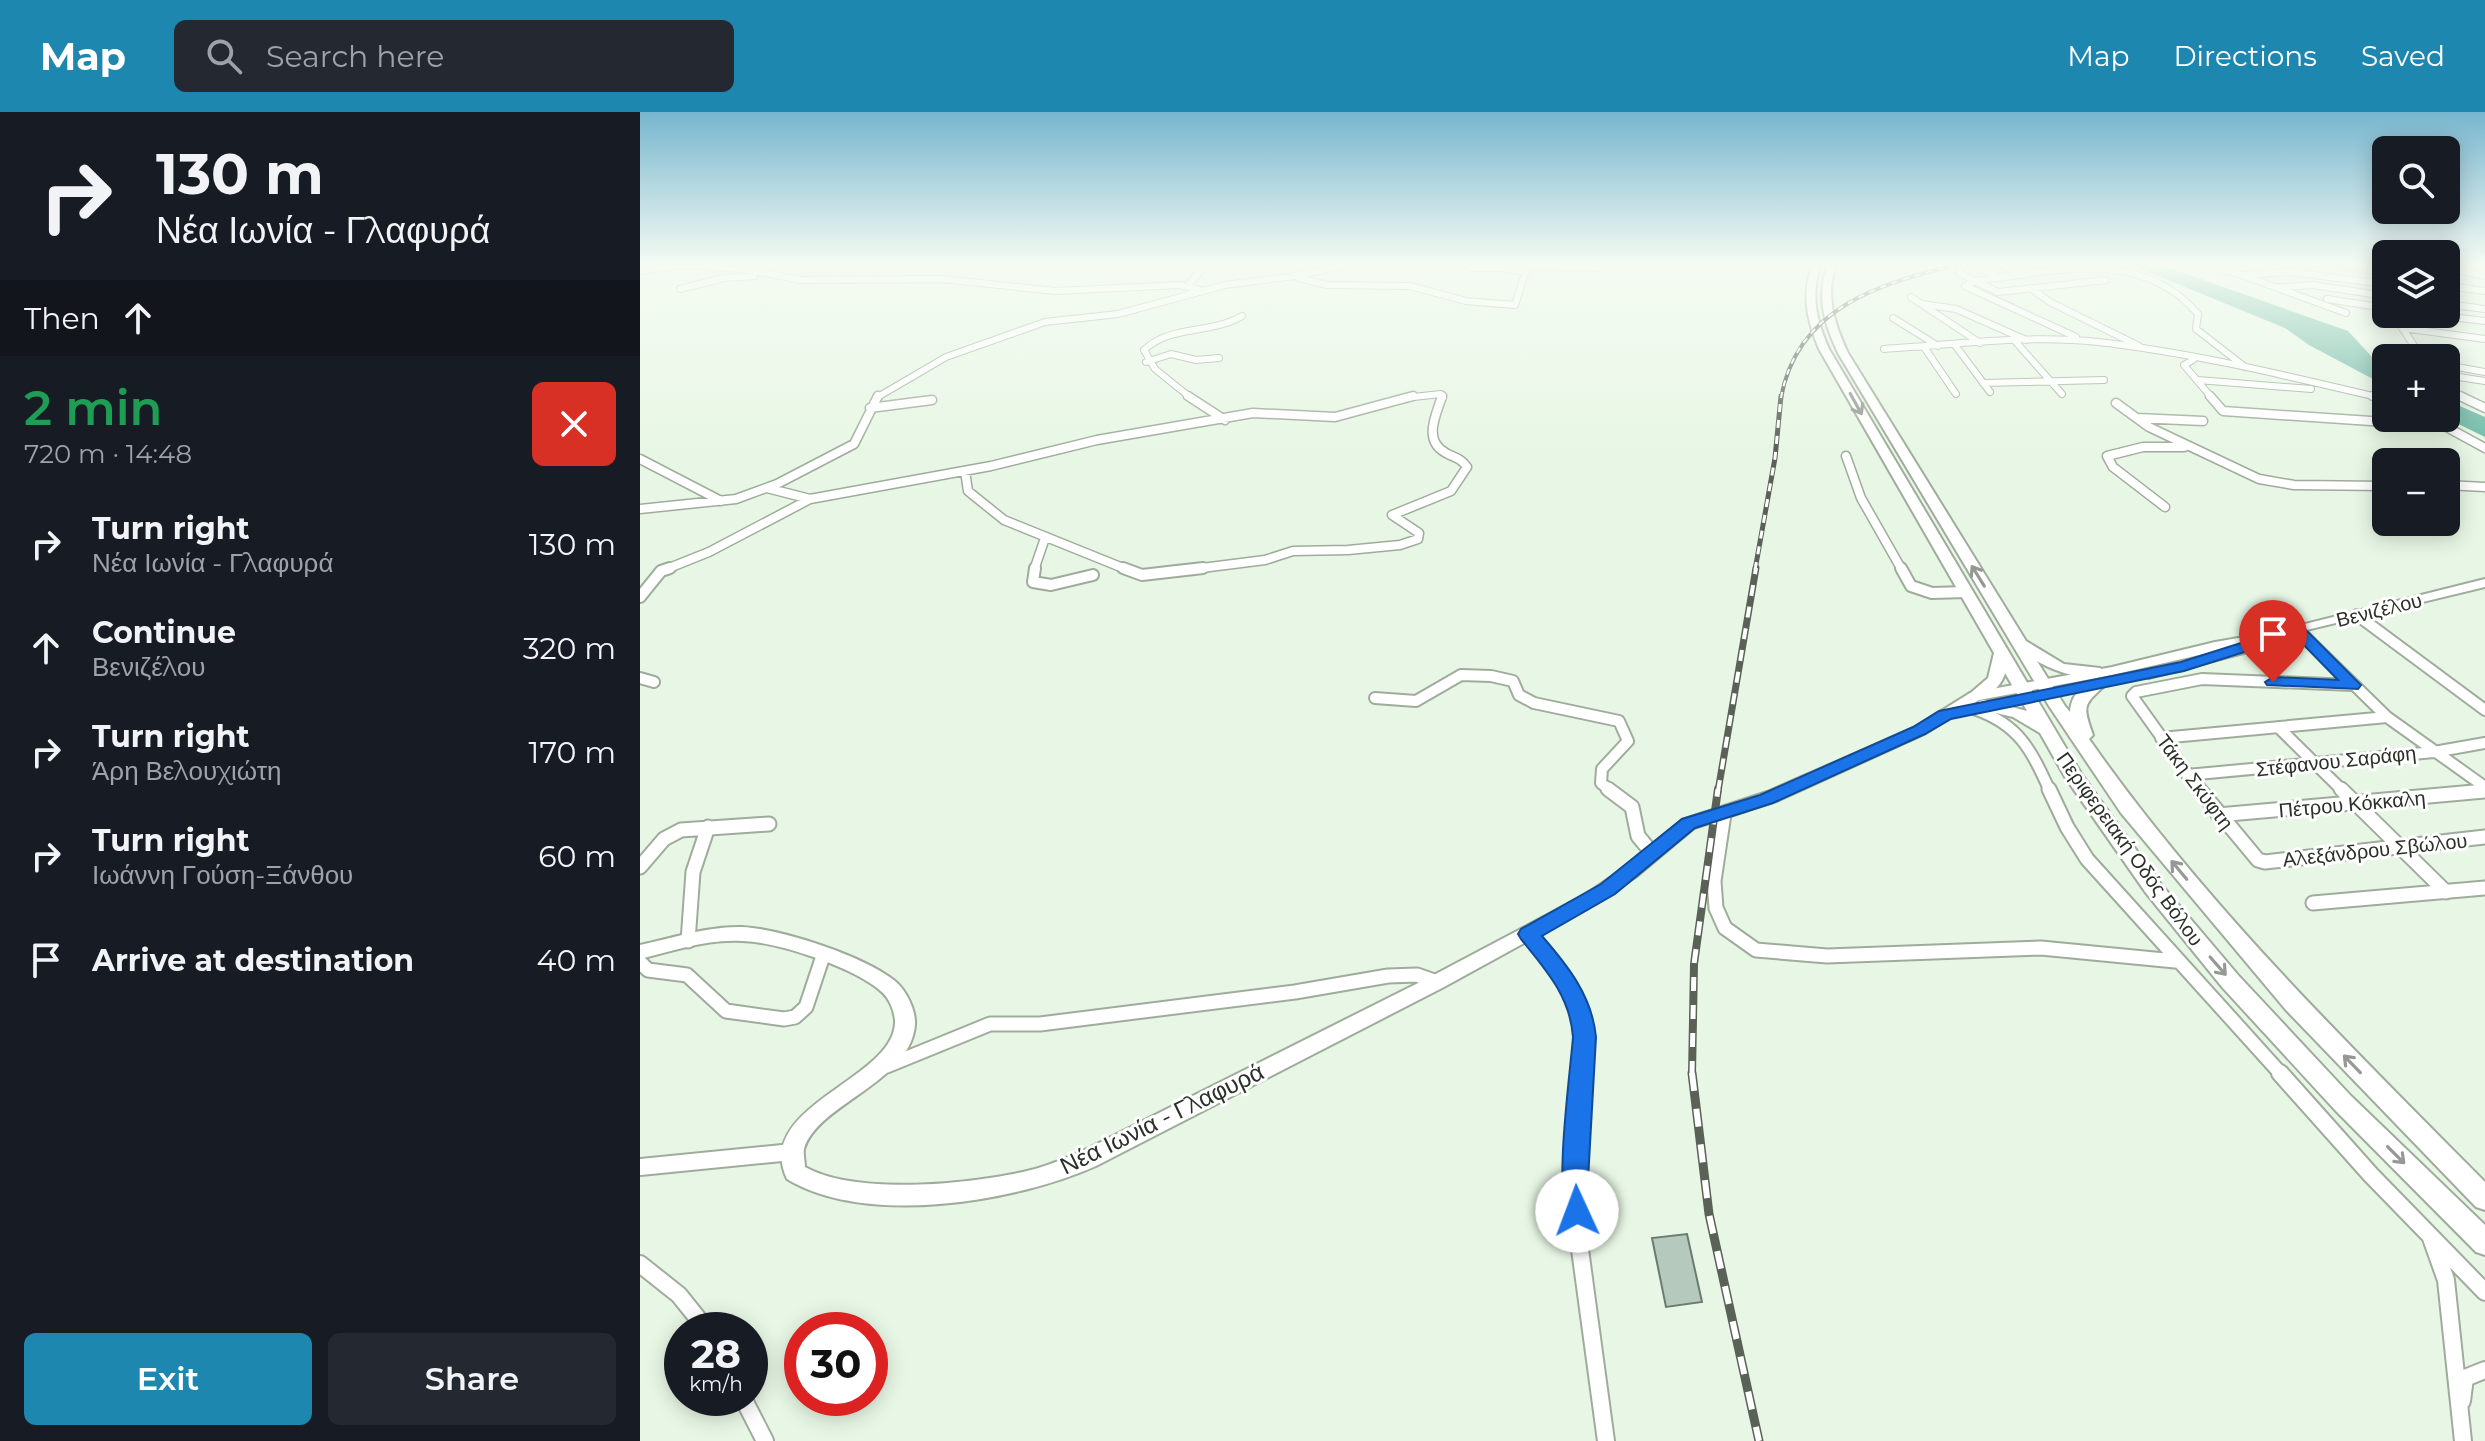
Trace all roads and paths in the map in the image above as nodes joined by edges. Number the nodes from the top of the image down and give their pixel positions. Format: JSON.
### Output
{"nodes":[{"id":1,"x":1034,"y":326,"type":"edge"},
{"id":2,"x":1224,"y":326,"type":"edge"},
{"id":3,"x":1814,"y":326,"type":"edge"},
{"id":4,"x":1833,"y":326,"type":"edge"},
{"id":5,"x":1906,"y":326,"type":"edge"},
{"id":6,"x":1955,"y":326,"type":"edge"},
{"id":7,"x":1995,"y":326,"type":"edge"},
{"id":8,"x":2050,"y":326,"type":"edge"},
{"id":9,"x":2097,"y":326,"type":"edge"},
{"id":10,"x":2194,"y":326,"type":"edge"},
{"id":11,"x":2403,"y":328,"type":"joint"},
{"id":12,"x":2485,"y":339,"type":"edge"},
{"id":13,"x":2027,"y":340,"type":"junction"},
{"id":14,"x":2015,"y":341,"type":"junction"},
{"id":15,"x":2088,"y":341,"type":"junction"},
{"id":16,"x":1981,"y":343,"type":"junction"},
{"id":17,"x":2413,"y":344,"type":"edge"},
{"id":18,"x":1955,"y":345,"type":"junction"},
{"id":19,"x":1938,"y":346,"type":"junction"},
{"id":20,"x":1924,"y":347,"type":"junction"},
{"id":21,"x":1884,"y":349,"type":"dead end"},
{"id":22,"x":2146,"y":351,"type":"junction"},
{"id":23,"x":1219,"y":358,"type":"dead end"},
{"id":24,"x":2193,"y":360,"type":"junction"},
{"id":25,"x":1146,"y":362,"type":"junction"},
{"id":26,"x":2245,"y":367,"type":"junction"},
{"id":27,"x":2460,"y":368,"type":"edge"},
{"id":28,"x":2485,"y":372,"type":"edge"},
{"id":29,"x":2460,"y":377,"type":"edge"},
{"id":30,"x":2104,"y":380,"type":"dead end"},
{"id":31,"x":2198,"y":380,"type":"junction"},
{"id":32,"x":2051,"y":381,"type":"junction"},
{"id":33,"x":2485,"y":381,"type":"edge"},
{"id":34,"x":1983,"y":383,"type":"junction"},
{"id":35,"x":2343,"y":391,"type":"junction"},
{"id":36,"x":1990,"y":392,"type":"dead end"},
{"id":37,"x":1956,"y":394,"type":"dead end"},
{"id":38,"x":2062,"y":394,"type":"dead end"},
{"id":39,"x":2372,"y":396,"type":"edge"},
{"id":40,"x":2460,"y":396,"type":"edge"},
{"id":41,"x":932,"y":400,"type":"dead end"},
{"id":42,"x":2116,"y":403,"type":"dead end"},
{"id":43,"x":870,"y":408,"type":"junction"},
{"id":44,"x":2485,"y":408,"type":"edge"},
{"id":45,"x":2132,"y":418,"type":"junction"},
{"id":46,"x":1225,"y":420,"type":"junction"},
{"id":47,"x":2203,"y":421,"type":"dead end"},
{"id":48,"x":2372,"y":421,"type":"edge"},
{"id":49,"x":2456,"y":432,"type":"edge"},
{"id":50,"x":2197,"y":448,"type":"junction"},
{"id":51,"x":2485,"y":448,"type":"edge"},
{"id":52,"x":1846,"y":456,"type":"dead end"},
{"id":53,"x":640,"y":459,"type":"edge"},
{"id":54,"x":965,"y":471,"type":"junction"},
{"id":55,"x":2372,"y":486,"type":"edge"},
{"id":56,"x":2460,"y":486,"type":"edge"},
{"id":57,"x":2485,"y":487,"type":"edge"},
{"id":58,"x":767,"y":488,"type":"junction"},
{"id":59,"x":810,"y":499,"type":"junction"},
{"id":60,"x":722,"y":502,"type":"junction"},
{"id":61,"x":2165,"y":507,"type":"dead end"},
{"id":62,"x":640,"y":509,"type":"edge"},
{"id":63,"x":1045,"y":538,"type":"junction"},
{"id":64,"x":1093,"y":575,"type":"dead end"},
{"id":65,"x":2485,"y":583,"type":"edge"},
{"id":66,"x":1966,"y":592,"type":"junction"},
{"id":67,"x":640,"y":597,"type":"edge"},
{"id":68,"x":2357,"y":615,"type":"junction"},
{"id":69,"x":2298,"y":630,"type":"junction"},
{"id":70,"x":2019,"y":642,"type":"junction"},
{"id":71,"x":2002,"y":652,"type":"junction"},
{"id":72,"x":640,"y":678,"type":"edge"},
{"id":73,"x":2099,"y":679,"type":"junction"},
{"id":74,"x":654,"y":682,"type":"dead end"},
{"id":75,"x":2352,"y":685,"type":"junction"},
{"id":76,"x":2036,"y":690,"type":"junction"},
{"id":77,"x":1375,"y":698,"type":"dead end"},
{"id":78,"x":1978,"y":703,"type":"junction"},
{"id":79,"x":2485,"y":710,"type":"edge"},
{"id":80,"x":2387,"y":717,"type":"junction"},
{"id":81,"x":2278,"y":727,"type":"junction"},
{"id":82,"x":2048,"y":733,"type":"junction"},
{"id":83,"x":2161,"y":738,"type":"junction"},
{"id":84,"x":2485,"y":743,"type":"edge"},
{"id":85,"x":2434,"y":752,"type":"junction"},
{"id":86,"x":2093,"y":760,"type":"junction"},
{"id":87,"x":2316,"y":764,"type":"junction"},
{"id":88,"x":2187,"y":775,"type":"junction"},
{"id":89,"x":2485,"y":789,"type":"edge"},
{"id":90,"x":2358,"y":804,"type":"junction"},
{"id":91,"x":1724,"y":814,"type":"junction"},
{"id":92,"x":2218,"y":815,"type":"junction"},
{"id":93,"x":769,"y":824,"type":"dead end"},
{"id":94,"x":708,"y":827,"type":"junction"},
{"id":95,"x":2485,"y":837,"type":"edge"},
{"id":96,"x":2402,"y":848,"type":"junction"},
{"id":97,"x":1652,"y":853,"type":"junction"},
{"id":98,"x":2265,"y":862,"type":"joint"},
{"id":99,"x":640,"y":867,"type":"edge"},
{"id":100,"x":2485,"y":888,"type":"edge"},
{"id":101,"x":2446,"y":892,"type":"junction"},
{"id":102,"x":2313,"y":903,"type":"dead end"},
{"id":103,"x":1529,"y":934,"type":"junction"},
{"id":104,"x":688,"y":941,"type":"junction"},
{"id":105,"x":640,"y":952,"type":"edge"},
{"id":106,"x":823,"y":956,"type":"junction"},
{"id":107,"x":2175,"y":961,"type":"junction"},
{"id":108,"x":640,"y":962,"type":"edge"},
{"id":109,"x":1437,"y":982,"type":"junction"},
{"id":110,"x":868,"y":1075,"type":"junction"},
{"id":111,"x":792,"y":1152,"type":"junction"},
{"id":112,"x":640,"y":1167,"type":"edge"},
{"id":113,"x":2485,"y":1199,"type":"edge"},
{"id":114,"x":2429,"y":1232,"type":"junction"},
{"id":115,"x":2485,"y":1243,"type":"edge"},
{"id":116,"x":640,"y":1264,"type":"edge"},
{"id":117,"x":2485,"y":1292,"type":"edge"},
{"id":118,"x":693,"y":1312,"type":"edge"},
{"id":119,"x":2485,"y":1370,"type":"edge"},
{"id":120,"x":752,"y":1416,"type":"edge"},
{"id":121,"x":2459,"y":1417,"type":"junction"},
{"id":122,"x":765,"y":1441,"type":"edge"},
{"id":123,"x":1606,"y":1441,"type":"edge"},
{"id":124,"x":2463,"y":1441,"type":"edge"}],
"edges":[{"from":1,"to":43,"type":"street"},
{"from":2,"to":25,"type":"street"},
{"from":3,"to":66,"type":"main road","name":"Περιφερειακή Οδός Βόλου","one_way":true},
{"from":70,"to":4,"type":"main road","name":"Περιφερειακή Οδός Βόλου","one_way":true},
{"from":5,"to":19,"type":"street"},
{"from":6,"to":16,"type":"street"},
{"from":7,"to":13,"type":"street"},
{"from":8,"to":15,"type":"street"},
{"from":9,"to":22,"type":"street"},
{"from":10,"to":26,"type":"street"},
{"from":11,"to":12,"type":"street"},
{"from":11,"to":17,"type":"street"},
{"from":13,"to":14,"type":"street"},
{"from":13,"to":15,"type":"street"},
{"from":14,"to":16,"type":"street"},
{"from":14,"to":32,"type":"street"},
{"from":15,"to":22,"type":"street"},
{"from":16,"to":18,"type":"street"},
{"from":18,"to":19,"type":"street"},
{"from":18,"to":34,"type":"street"},
{"from":19,"to":20,"type":"street"},
{"from":20,"to":21,"type":"street"},
{"from":20,"to":37,"type":"street"},
{"from":22,"to":24,"type":"street"},
{"from":23,"to":25,"type":"street"},
{"from":24,"to":26,"type":"street"},
{"from":24,"to":31,"type":"street"},
{"from":25,"to":46,"type":"street"},
{"from":26,"to":35,"type":"street"},
{"from":27,"to":28,"type":"street"},
{"from":29,"to":33,"type":"street"},
{"from":30,"to":32,"type":"street"},
{"from":31,"to":35,"type":"street"},
{"from":31,"to":48,"type":"street"},
{"from":32,"to":34,"type":"street"},
{"from":32,"to":38,"type":"street"},
{"from":34,"to":36,"type":"street"},
{"from":35,"to":39,"type":"street"},
{"from":40,"to":44,"type":"street"},
{"from":41,"to":43,"type":"street"},
{"from":42,"to":45,"type":"street"},
{"from":43,"to":58,"type":"street"},
{"from":45,"to":47,"type":"street"},
{"from":45,"to":50,"type":"street"},
{"from":46,"to":54,"type":"street"},
{"from":46,"to":63,"type":"street"},
{"from":49,"to":51,"type":"street"},
{"from":50,"to":55,"type":"street"},
{"from":50,"to":61,"type":"street"},
{"from":52,"to":66,"type":"street"},
{"from":53,"to":60,"type":"street"},
{"from":54,"to":59,"type":"street"},
{"from":54,"to":63,"type":"street"},
{"from":56,"to":57,"type":"street"},
{"from":58,"to":59,"type":"street"},
{"from":58,"to":60,"type":"street"},
{"from":59,"to":67,"type":"street"},
{"from":60,"to":62,"type":"street"},
{"from":63,"to":64,"type":"street"},
{"from":65,"to":68,"type":"main road","name":"Βενιζέλου"},
{"from":66,"to":71,"type":"main road","name":"Περιφερειακή Οδός Βόλου"},
{"from":68,"to":69,"type":"main road","name":"Βενιζέλου"},
{"from":68,"to":79,"type":"street"},
{"from":69,"to":73,"type":"main road","name":"Βενιζέλου"},
{"from":69,"to":75,"type":"street"},
{"from":70,"to":73,"type":"main road"},
{"from":70,"to":76,"type":"main road","name":"Περιφερειακή Οδός Βόλου"},
{"from":71,"to":76,"type":"main road","name":"Περιφερειακή Οδός Βόλου"},
{"from":71,"to":78,"type":"main road"},
{"from":72,"to":74,"type":"street"},
{"from":73,"to":76,"type":"main road","name":"Βενιζέλου"},
{"from":73,"to":86,"type":"main road"},
{"from":75,"to":80,"type":"street"},
{"from":75,"to":83,"type":"street","name":"Τάκη Σκύφτη"},
{"from":76,"to":78,"type":"main road","name":"Νέα Ιωνία - Γλαφυρά"},
{"from":76,"to":82,"type":"main road","name":"Περιφερειακή Οδός Βόλου"},
{"from":76,"to":86,"type":"main road","name":"Περιφερειακή Οδός Βόλου"},
{"from":77,"to":97,"type":"street"},
{"from":78,"to":82,"type":"main road"},
{"from":78,"to":91,"type":"main road","name":"Νέα Ιωνία - Γλαφυρά"},
{"from":78,"to":107,"type":"street"},
{"from":80,"to":81,"type":"street"},
{"from":80,"to":85,"type":"street"},
{"from":81,"to":83,"type":"street"},
{"from":81,"to":87,"type":"street"},
{"from":82,"to":115,"type":"main road","name":"Περιφερειακή Οδός Βόλου","one_way":true},
{"from":83,"to":88,"type":"street","name":"Τάκη Σκύφτη"},
{"from":84,"to":85,"type":"street","name":"Στέφανου Σαράφη"},
{"from":85,"to":87,"type":"street","name":"Στέφανου Σαράφη"},
{"from":85,"to":89,"type":"street"},
{"from":113,"to":86,"type":"main road","name":"Περιφερειακή Οδός Βόλου","one_way":true},
{"from":87,"to":88,"type":"street","name":"Στέφανου Σαράφη"},
{"from":87,"to":90,"type":"street"},
{"from":88,"to":92,"type":"street","name":"Τάκη Σκύφτη"},
{"from":89,"to":90,"type":"street","name":"Πέτρου Κόκκαλη"},
{"from":90,"to":92,"type":"street","name":"Πέτρου Κόκκαλη"},
{"from":90,"to":96,"type":"street"},
{"from":91,"to":97,"type":"main road","name":"Νέα Ιωνία - Γλαφυρά"},
{"from":91,"to":107,"type":"street"},
{"from":92,"to":98,"type":"street","name":"Τάκη Σκύφτη"},
{"from":93,"to":94,"type":"street"},
{"from":94,"to":99,"type":"street"},
{"from":94,"to":104,"type":"street"},
{"from":95,"to":96,"type":"street","name":"Αλεξάνδρου Σβώλου"},
{"from":96,"to":98,"type":"street","name":"Αλεξάνδρου Σβώλου"},
{"from":96,"to":101,"type":"street"},
{"from":97,"to":103,"type":"main road","name":"Νέα Ιωνία - Γλαφυρά"},
{"from":100,"to":101,"type":"street"},
{"from":101,"to":102,"type":"street"},
{"from":103,"to":109,"type":"main road","name":"Νέα Ιωνία - Γλαφυρά"},
{"from":103,"to":123,"type":"street"},
{"from":104,"to":105,"type":"main road"},
{"from":104,"to":106,"type":"main road"},
{"from":106,"to":108,"type":"street"},
{"from":106,"to":110,"type":"main road"},
{"from":107,"to":114,"type":"street"},
{"from":109,"to":110,"type":"street"},
{"from":109,"to":111,"type":"main road","name":"Νέα Ιωνία - Γλαφυρά"},
{"from":110,"to":111,"type":"main road"},
{"from":111,"to":112,"type":"street"},
{"from":114,"to":117,"type":"street"},
{"from":114,"to":121,"type":"street"},
{"from":116,"to":118,"type":"street"},
{"from":119,"to":121,"type":"street"},
{"from":120,"to":122,"type":"street"},
{"from":121,"to":124,"type":"street"}]}
